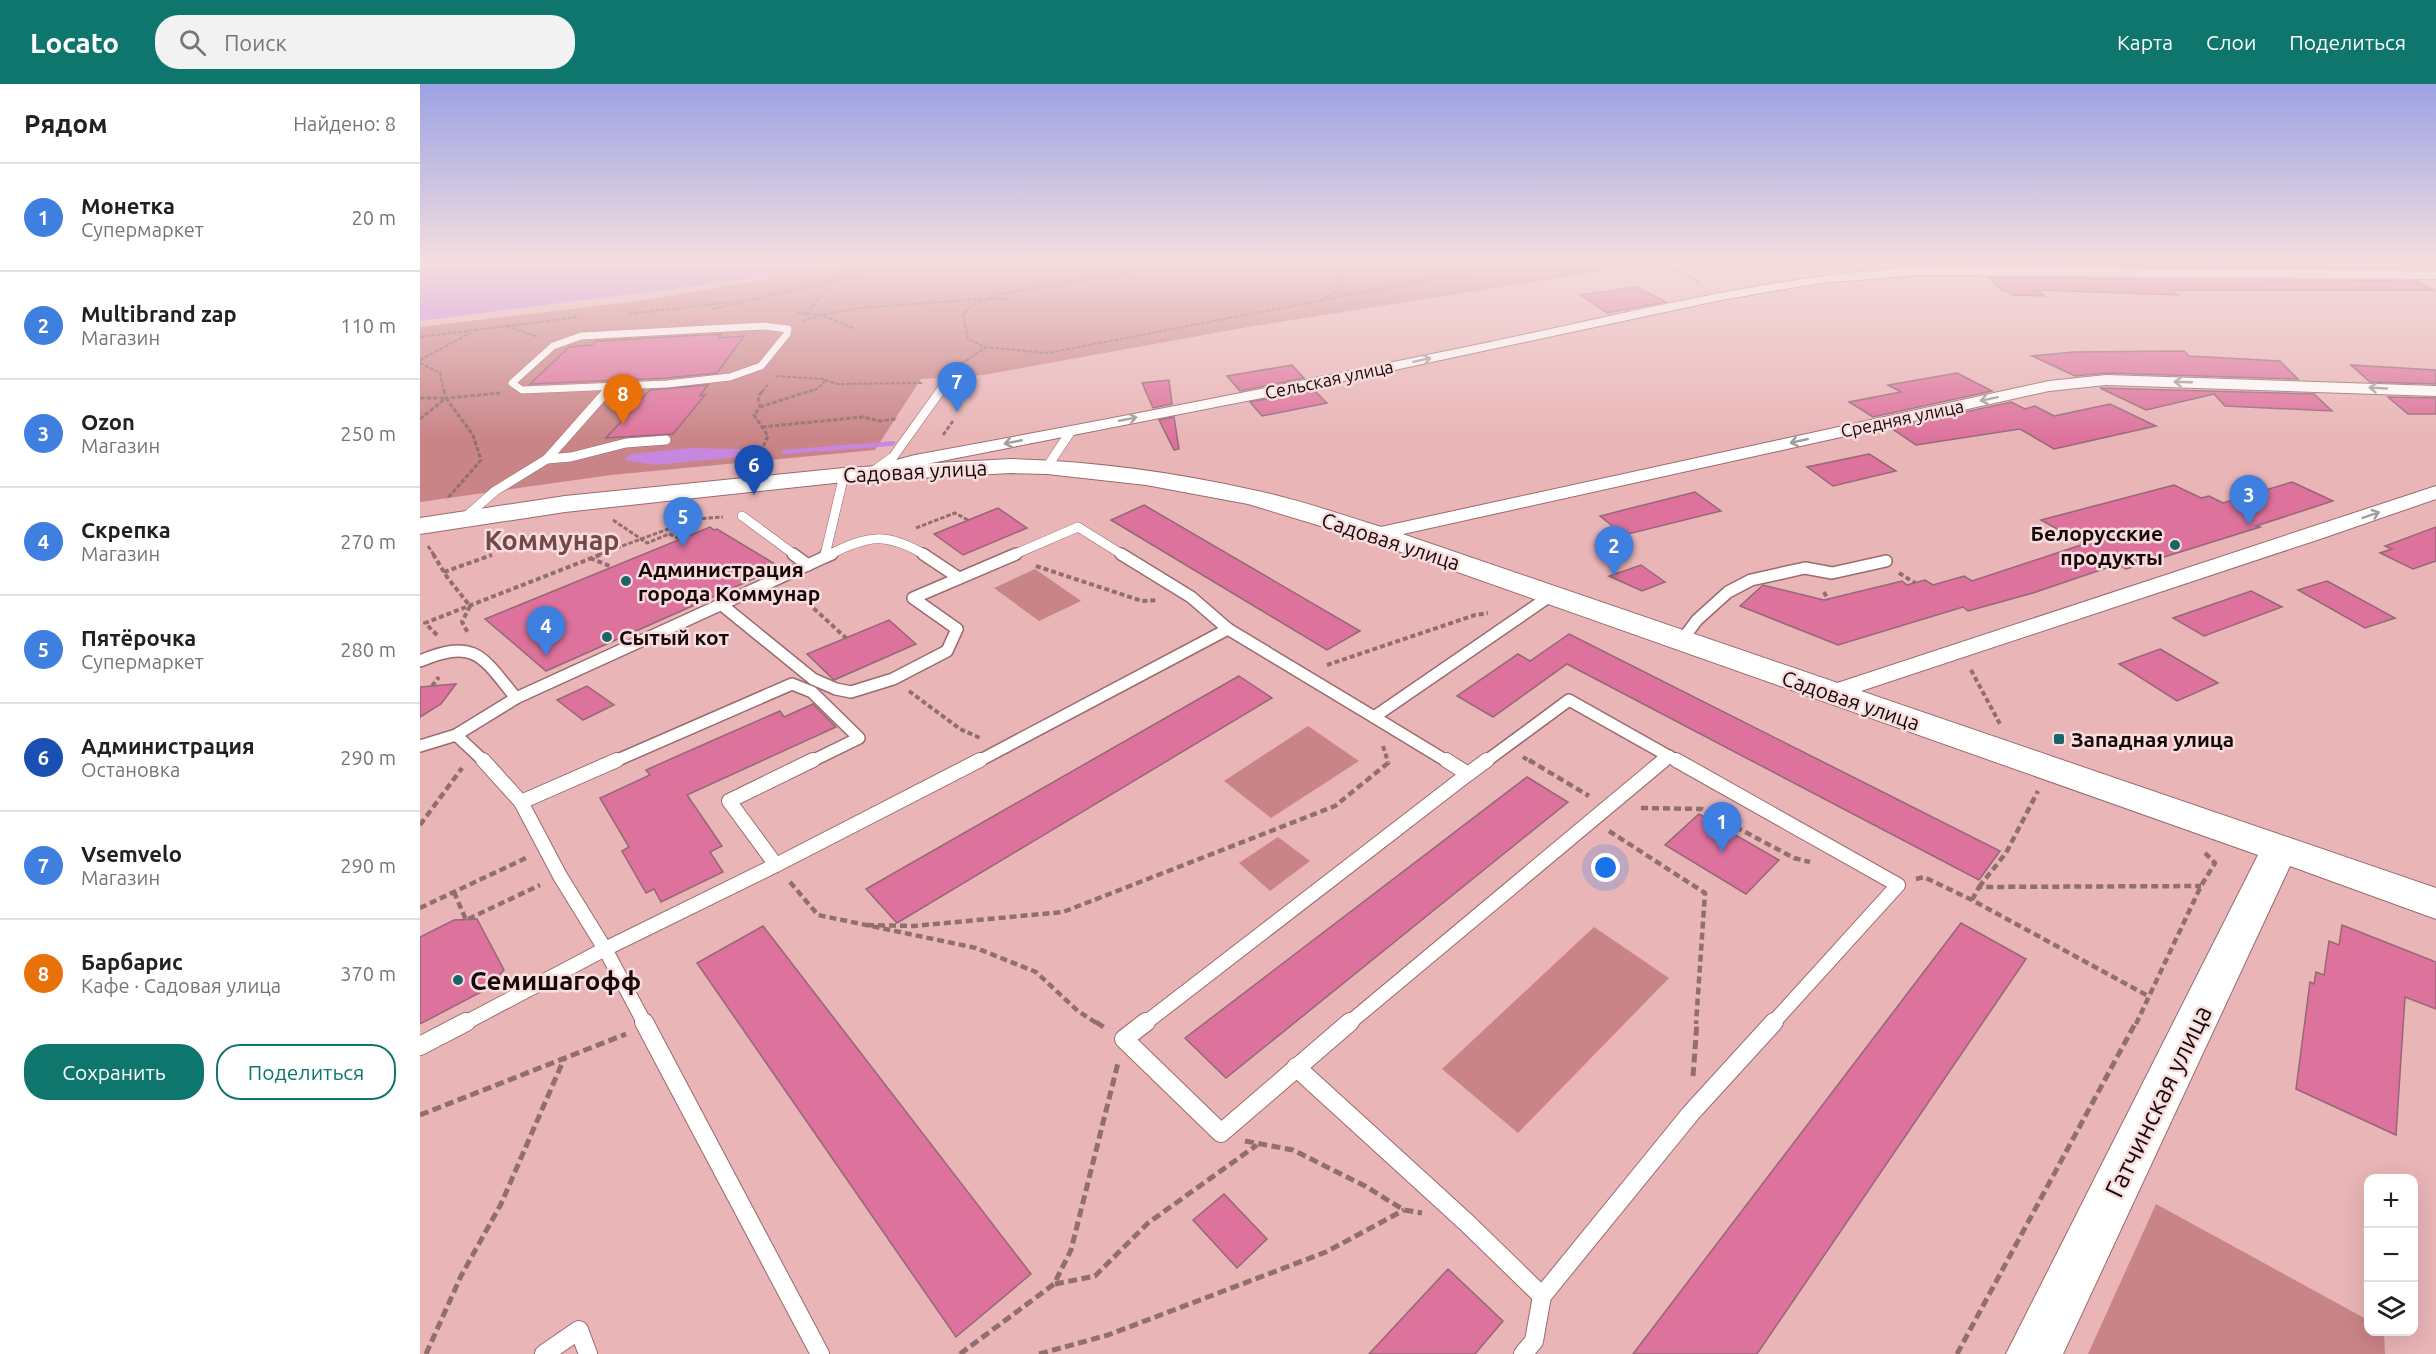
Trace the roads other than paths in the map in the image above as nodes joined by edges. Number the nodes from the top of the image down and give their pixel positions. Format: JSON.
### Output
{"nodes":[{"id":1,"x":1604,"y":321,"type":"edge"},
{"id":2,"x":951,"y":377,"type":"dead end"},
{"id":3,"x":611,"y":387,"type":"junction"},
{"id":4,"x":2436,"y":391,"type":"edge"},
{"id":5,"x":1071,"y":431,"type":"junction"},
{"id":6,"x":666,"y":440,"type":"dead end"},
{"id":7,"x":547,"y":459,"type":"junction"},
{"id":8,"x":1047,"y":466,"type":"junction"},
{"id":9,"x":856,"y":474,"type":"junction"},
{"id":10,"x":2436,"y":492,"type":"edge"},
{"id":11,"x":453,"y":511,"type":"junction"},
{"id":12,"x":742,"y":516,"type":"road end"},
{"id":13,"x":422,"y":532,"type":"edge"},
{"id":14,"x":1376,"y":534,"type":"junction"},
{"id":15,"x":825,"y":557,"type":"junction"},
{"id":16,"x":1886,"y":561,"type":"dead end"},
{"id":17,"x":808,"y":565,"type":"junction"},
{"id":18,"x":959,"y":578,"type":"junction"},
{"id":19,"x":1542,"y":601,"type":"junction"},
{"id":20,"x":722,"y":604,"type":"junction"},
{"id":21,"x":1228,"y":629,"type":"junction"},
{"id":22,"x":1682,"y":640,"type":"junction"},
{"id":23,"x":420,"y":661,"type":"edge"},
{"id":24,"x":1831,"y":693,"type":"junction"},
{"id":25,"x":516,"y":698,"type":"junction"},
{"id":26,"x":1374,"y":717,"type":"junction"},
{"id":27,"x":456,"y":735,"type":"junction"},
{"id":28,"x":420,"y":746,"type":"edge"},
{"id":29,"x":1669,"y":756,"type":"junction"},
{"id":30,"x":1468,"y":774,"type":"junction"},
{"id":31,"x":521,"y":802,"type":"junction"},
{"id":32,"x":2280,"y":848,"type":"junction"},
{"id":33,"x":776,"y":865,"type":"junction"},
{"id":34,"x":2436,"y":904,"type":"edge"},
{"id":35,"x":605,"y":949,"type":"junction"},
{"id":36,"x":420,"y":1046,"type":"edge"},
{"id":37,"x":1296,"y":1067,"type":"junction"},
{"id":38,"x":1542,"y":1296,"type":"junction"},
{"id":39,"x":544,"y":1354,"type":"edge"},
{"id":40,"x":588,"y":1354,"type":"edge"},
{"id":41,"x":820,"y":1354,"type":"edge"},
{"id":42,"x":1523,"y":1354,"type":"edge"},
{"id":43,"x":2034,"y":1354,"type":"edge"}],
"edges":[{"from":5,"to":1,"type":"street","name":"Сельская улица","one_way":true},
{"from":2,"to":9,"type":"lane"},
{"from":3,"to":3,"type":"lane"},
{"from":3,"to":7,"type":"lane"},
{"from":4,"to":14,"type":"street","name":"Средняя улица","one_way":true},
{"from":5,"to":8,"type":"lane"},
{"from":5,"to":9,"type":"street","name":"Сельская улица","one_way":true},
{"from":6,"to":7,"type":"lane"},
{"from":7,"to":11,"type":"lane"},
{"from":8,"to":9,"type":"main road","name":"Садовая улица"},
{"from":8,"to":14,"type":"main road","name":"Садовая улица"},
{"from":9,"to":11,"type":"main road","name":"Садовая улица"},
{"from":9,"to":15,"type":"lane"},
{"from":24,"to":10,"type":"street","one_way":true},
{"from":11,"to":13,"type":"main road","name":"Садовая улица"},
{"from":12,"to":17,"type":"lane"},
{"from":14,"to":19,"type":"main road","name":"Садовая улица"},
{"from":15,"to":17,"type":"lane"},
{"from":15,"to":18,"type":"lane"},
{"from":16,"to":22,"type":"lane"},
{"from":17,"to":20,"type":"lane"},
{"from":18,"to":20,"type":"lane"},
{"from":18,"to":21,"type":"lane"},
{"from":19,"to":22,"type":"main road","name":"Садовая улица"},
{"from":19,"to":26,"type":"lane"},
{"from":20,"to":25,"type":"lane"},
{"from":21,"to":26,"type":"lane"},
{"from":21,"to":33,"type":"lane"},
{"from":22,"to":24,"type":"main road","name":"Садовая улица"},
{"from":23,"to":25,"type":"lane"},
{"from":24,"to":32,"type":"main road","name":"Садовая улица"},
{"from":25,"to":27,"type":"lane"},
{"from":26,"to":30,"type":"lane"},
{"from":27,"to":28,"type":"lane"},
{"from":27,"to":31,"type":"lane"},
{"from":29,"to":30,"type":"lane"},
{"from":29,"to":37,"type":"lane"},
{"from":29,"to":38,"type":"lane"},
{"from":30,"to":37,"type":"lane"},
{"from":31,"to":33,"type":"lane"},
{"from":31,"to":35,"type":"lane"},
{"from":32,"to":34,"type":"main road","name":"Садовая улица"},
{"from":32,"to":43,"type":"main road","name":"Гатчинская улица"},
{"from":33,"to":35,"type":"lane"},
{"from":35,"to":36,"type":"lane"},
{"from":35,"to":41,"type":"lane"},
{"from":37,"to":38,"type":"lane"},
{"from":38,"to":42,"type":"lane"},
{"from":39,"to":40,"type":"lane"}]}
